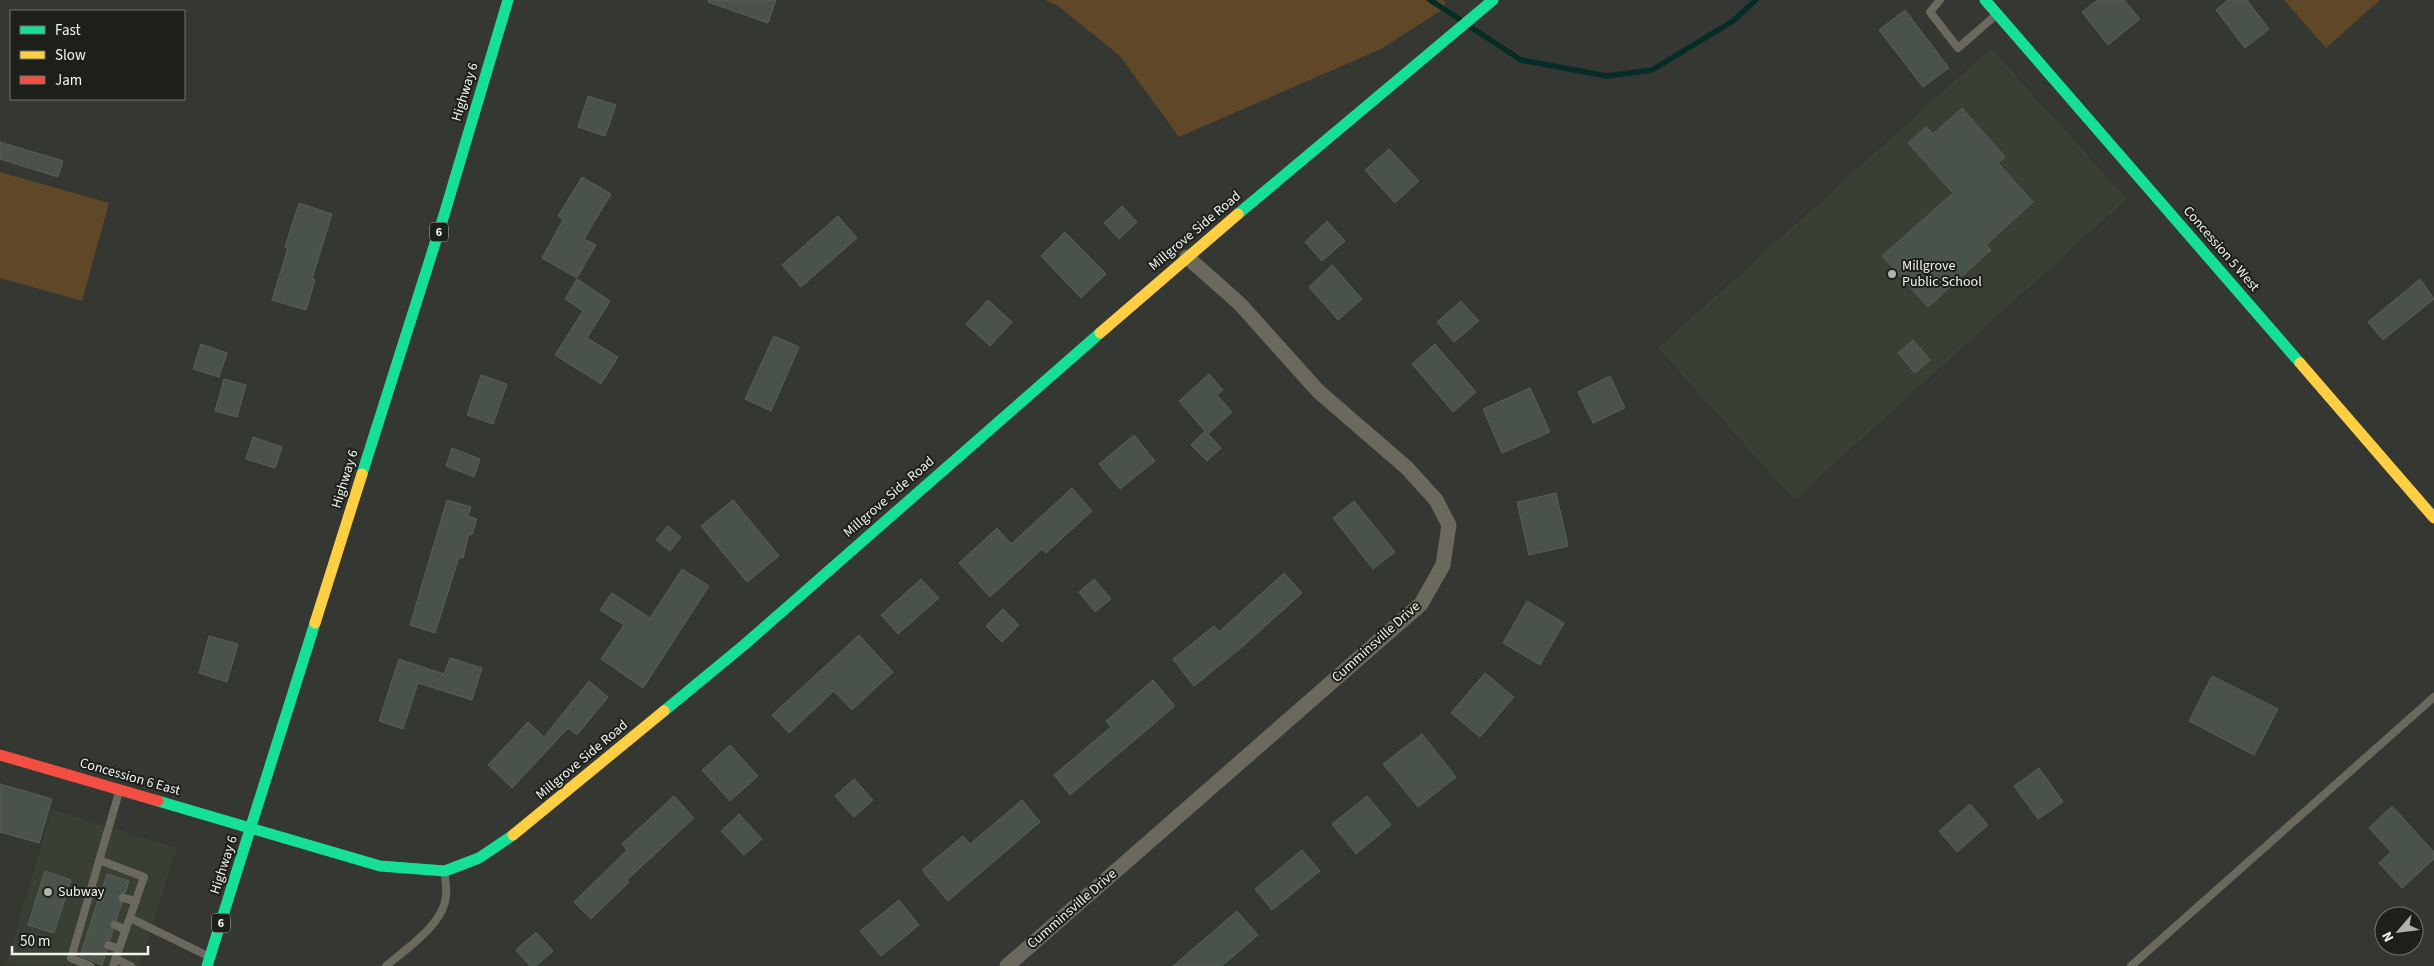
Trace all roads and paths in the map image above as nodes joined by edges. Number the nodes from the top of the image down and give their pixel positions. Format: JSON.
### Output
{"nodes":[{"id":1,"x":508,"y":0,"type":"edge"},
{"id":2,"x":1493,"y":0,"type":"edge"},
{"id":3,"x":1940,"y":0,"type":"edge"},
{"id":4,"x":1984,"y":0,"type":"edge"},
{"id":5,"x":1997,"y":14,"type":"junction"},
{"id":6,"x":1187,"y":257,"type":"junction"},
{"id":7,"x":2434,"y":518,"type":"edge"},
{"id":8,"x":2434,"y":698,"type":"edge"},
{"id":9,"x":0,"y":755,"type":"edge"},
{"id":10,"x":120,"y":790,"type":"junction"},
{"id":11,"x":252,"y":829,"type":"junction"},
{"id":12,"x":99,"y":860,"type":"junction"},
{"id":13,"x":445,"y":870,"type":"junction"},
{"id":14,"x":91,"y":889,"type":"junction"},
{"id":15,"x":101,"y":892,"type":"dead end"},
{"id":16,"x":123,"y":898,"type":"dead end"},
{"id":17,"x":136,"y":901,"type":"junction"},
{"id":18,"x":83,"y":914,"type":"junction"},
{"id":19,"x":93,"y":918,"type":"dead end"},
{"id":20,"x":130,"y":918,"type":"junction"},
{"id":21,"x":115,"y":925,"type":"dead end"},
{"id":22,"x":126,"y":930,"type":"junction"},
{"id":23,"x":77,"y":936,"type":"junction"},
{"id":24,"x":86,"y":939,"type":"dead end"},
{"id":25,"x":108,"y":945,"type":"dead end"},
{"id":26,"x":119,"y":949,"type":"junction"},
{"id":27,"x":209,"y":961,"type":"edge"},
{"id":28,"x":115,"y":962,"type":"edge"},
{"id":29,"x":90,"y":966,"type":"edge"},
{"id":30,"x":131,"y":966,"type":"edge"},
{"id":31,"x":386,"y":966,"type":"edge"},
{"id":32,"x":1007,"y":966,"type":"edge"},
{"id":33,"x":2131,"y":966,"type":"edge"}],
"edges":[{"from":1,"to":11,"type":"main road","name":"Highway 6","number":"6"},
{"from":2,"to":6,"type":"main road","name":"Millgrove Side Road"},
{"from":3,"to":5,"type":"lane"},
{"from":4,"to":5,"type":"main road","name":"Concession 5 West"},
{"from":5,"to":7,"type":"main road","name":"Concession 5 West"},
{"from":6,"to":13,"type":"main road","name":"Millgrove Side Road"},
{"from":6,"to":32,"type":"street","name":"Cumminsville Drive"},
{"from":8,"to":33,"type":"lane"},
{"from":9,"to":10,"type":"main road","name":"Concession 6 East"},
{"from":10,"to":11,"type":"main road","name":"Concession 6 East"},
{"from":10,"to":12,"type":"lane"},
{"from":11,"to":13,"type":"main road","name":"Millgrove Side Road"},
{"from":11,"to":27,"type":"main road","name":"Highway 6","number":"6"},
{"from":12,"to":14,"type":"lane"},
{"from":12,"to":17,"type":"lane"},
{"from":13,"to":31,"type":"lane"},
{"from":14,"to":15,"type":"lane"},
{"from":14,"to":18,"type":"lane"},
{"from":16,"to":17,"type":"lane"},
{"from":17,"to":20,"type":"lane"},
{"from":18,"to":19,"type":"lane"},
{"from":18,"to":23,"type":"lane"},
{"from":20,"to":22,"type":"lane"},
{"from":20,"to":27,"type":"lane"},
{"from":21,"to":22,"type":"lane"},
{"from":22,"to":26,"type":"lane"},
{"from":23,"to":24,"type":"lane"},
{"from":23,"to":29,"type":"lane"},
{"from":25,"to":26,"type":"lane"},
{"from":26,"to":28,"type":"lane"},
{"from":28,"to":30,"type":"lane"}]}
